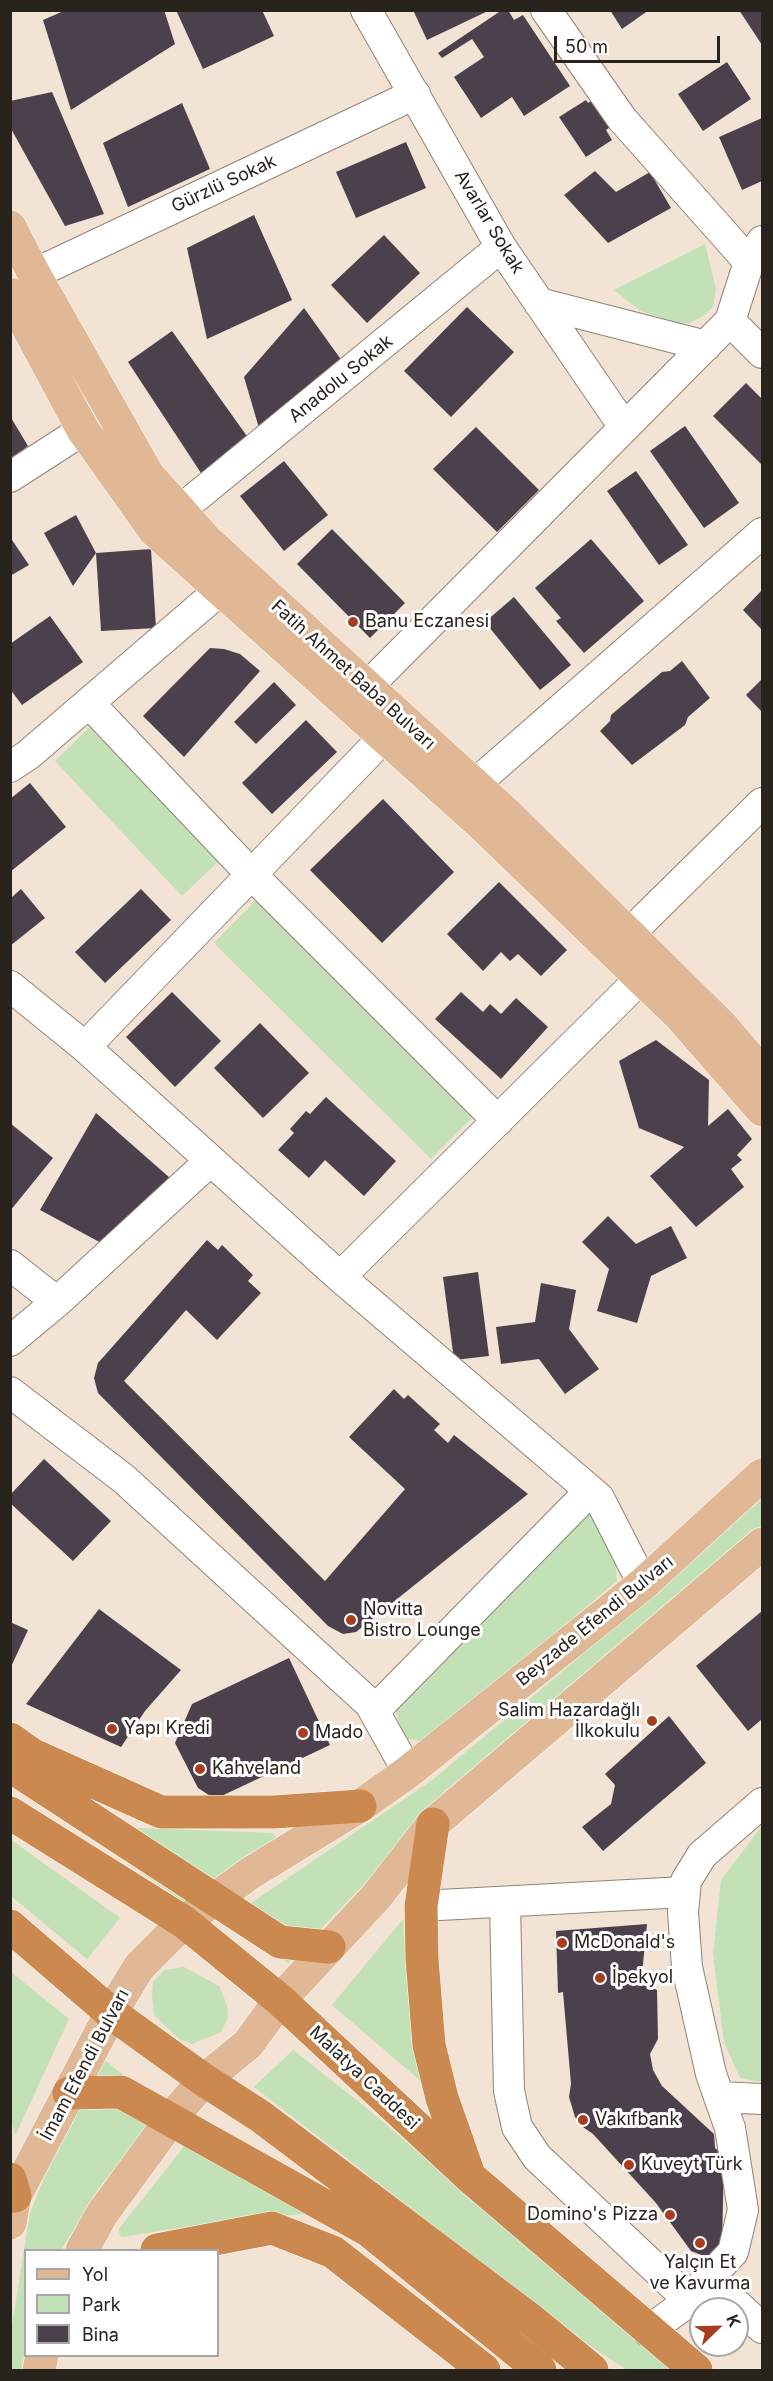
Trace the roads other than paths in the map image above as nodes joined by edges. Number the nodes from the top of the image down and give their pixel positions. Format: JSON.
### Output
{"nodes":[{"id":1,"x":366,"y":10,"type":"edge"},
{"id":2,"x":546,"y":10,"type":"edge"},
{"id":3,"x":415,"y":94,"type":"junction"},
{"id":4,"x":10,"y":226,"type":"edge"},
{"id":5,"x":501,"y":247,"type":"junction"},
{"id":6,"x":756,"y":251,"type":"edge"},
{"id":7,"x":17,"y":293,"type":"edge"},
{"id":8,"x":539,"y":303,"type":"junction"},
{"id":9,"x":730,"y":321,"type":"junction"},
{"id":10,"x":706,"y":346,"type":"junction"},
{"id":11,"x":762,"y":353,"type":"edge"},
{"id":12,"x":624,"y":427,"type":"junction"},
{"id":13,"x":83,"y":430,"type":"junction"},
{"id":14,"x":10,"y":477,"type":"edge"},
{"id":15,"x":179,"y":511,"type":"junction"},
{"id":16,"x":762,"y":533,"type":"edge"},
{"id":17,"x":219,"y":591,"type":"junction"},
{"id":18,"x":366,"y":688,"type":"junction"},
{"id":19,"x":89,"y":703,"type":"junction"},
{"id":20,"x":382,"y":738,"type":"junction"},
{"id":21,"x":16,"y":752,"type":"edge"},
{"id":22,"x":475,"y":784,"type":"junction"},
{"id":23,"x":762,"y":803,"type":"edge"},
{"id":24,"x":250,"y":873,"type":"junction"},
{"id":25,"x":630,"y":933,"type":"junction"},
{"id":26,"x":640,"y":979,"type":"junction"},
{"id":27,"x":10,"y":986,"type":"edge"},
{"id":28,"x":85,"y":1047,"type":"junction"},
{"id":29,"x":762,"y":1073,"type":"edge"},
{"id":30,"x":762,"y":1110,"type":"edge"},
{"id":31,"x":498,"y":1121,"type":"junction"},
{"id":32,"x":209,"y":1162,"type":"junction"},
{"id":33,"x":10,"y":1265,"type":"edge"},
{"id":34,"x":340,"y":1277,"type":"junction"},
{"id":35,"x":57,"y":1302,"type":"junction"},
{"id":36,"x":10,"y":1341,"type":"edge"},
{"id":37,"x":10,"y":1392,"type":"edge"},
{"id":38,"x":762,"y":1476,"type":"edge"},
{"id":39,"x":590,"y":1491,"type":"junction"},
{"id":40,"x":762,"y":1544,"type":"edge"},
{"id":41,"x":643,"y":1584,"type":"junction"},
{"id":42,"x":374,"y":1711,"type":"junction"},
{"id":43,"x":10,"y":1739,"type":"edge"},
{"id":44,"x":10,"y":1766,"type":"edge"},
{"id":45,"x":408,"y":1772,"type":"junction"},
{"id":46,"x":762,"y":1803,"type":"edge"},
{"id":47,"x":360,"y":1806,"type":"junction"},
{"id":48,"x":10,"y":1813,"type":"edge"},
{"id":49,"x":433,"y":1824,"type":"junction"},
{"id":50,"x":684,"y":1892,"type":"junction"},
{"id":51,"x":214,"y":1899,"type":"junction"},
{"id":52,"x":504,"y":1902,"type":"junction"},
{"id":53,"x":421,"y":1906,"type":"junction"},
{"id":54,"x":184,"y":1922,"type":"junction"},
{"id":55,"x":10,"y":1926,"type":"edge"},
{"id":56,"x":329,"y":1947,"type":"junction"},
{"id":57,"x":280,"y":2000,"type":"junction"},
{"id":58,"x":111,"y":2013,"type":"junction"},
{"id":59,"x":204,"y":2080,"type":"junction"},
{"id":60,"x":69,"y":2093,"type":"junction"},
{"id":61,"x":720,"y":2097,"type":"junction"},
{"id":62,"x":762,"y":2099,"type":"edge"},
{"id":63,"x":171,"y":2120,"type":"junction"},
{"id":64,"x":470,"y":2177,"type":"junction"},
{"id":65,"x":12,"y":2199,"type":"edge"},
{"id":66,"x":83,"y":2249,"type":"edge"},
{"id":67,"x":162,"y":2249,"type":"edge"},
{"id":68,"x":698,"y":2289,"type":"junction"},
{"id":69,"x":762,"y":2328,"type":"edge"},
{"id":70,"x":648,"y":2331,"type":"junction"},
{"id":71,"x":484,"y":2370,"type":"edge"},
{"id":72,"x":540,"y":2370,"type":"edge"},
{"id":73,"x":592,"y":2370,"type":"edge"},
{"id":74,"x":696,"y":2370,"type":"edge"}],
"edges":[{"from":1,"to":3,"type":"street","name":"Avarlar Sokak"},
{"from":2,"to":6,"type":"street"},
{"from":3,"to":5,"type":"street","name":"Avarlar Sokak"},
{"from":3,"to":7,"type":"street","name":"Gürzlü Sokak"},
{"from":4,"to":7,"type":"main road","name":"Fatih Ahmet Baba Bulvarı"},
{"from":5,"to":8,"type":"street","name":"Avarlar Sokak"},
{"from":5,"to":15,"type":"street","name":"Anadolu Sokak"},
{"from":6,"to":9,"type":"street"},
{"from":7,"to":13,"type":"main road","name":"Fatih Ahmet Baba Bulvarı"},
{"from":7,"to":15,"type":"main road","name":"Fatih Ahmet Baba Bulvarı"},
{"from":8,"to":10,"type":"street"},
{"from":8,"to":12,"type":"street","name":"Avarlar Sokak"},
{"from":9,"to":10,"type":"street"},
{"from":9,"to":11,"type":"street"},
{"from":10,"to":12,"type":"street"},
{"from":12,"to":18,"type":"street"},
{"from":13,"to":14,"type":"street"},
{"from":13,"to":17,"type":"main road","name":"Fatih Ahmet Baba Bulvarı"},
{"from":15,"to":18,"type":"main road","name":"Fatih Ahmet Baba Bulvarı"},
{"from":16,"to":22,"type":"street"},
{"from":17,"to":19,"type":"street"},
{"from":17,"to":20,"type":"main road","name":"Fatih Ahmet Baba Bulvarı"},
{"from":18,"to":22,"type":"main road","name":"Fatih Ahmet Baba Bulvarı"},
{"from":19,"to":21,"type":"street"},
{"from":19,"to":24,"type":"street"},
{"from":20,"to":24,"type":"street"},
{"from":20,"to":26,"type":"main road","name":"Fatih Ahmet Baba Bulvarı"},
{"from":22,"to":25,"type":"main road","name":"Fatih Ahmet Baba Bulvarı"},
{"from":23,"to":25,"type":"street"},
{"from":24,"to":28,"type":"street"},
{"from":24,"to":31,"type":"street"},
{"from":25,"to":29,"type":"main road","name":"Fatih Ahmet Baba Bulvarı"},
{"from":26,"to":30,"type":"main road","name":"Fatih Ahmet Baba Bulvarı"},
{"from":26,"to":31,"type":"street"},
{"from":27,"to":28,"type":"street"},
{"from":28,"to":32,"type":"street"},
{"from":31,"to":34,"type":"street"},
{"from":32,"to":34,"type":"street"},
{"from":32,"to":35,"type":"street"},
{"from":33,"to":35,"type":"street"},
{"from":34,"to":39,"type":"street"},
{"from":35,"to":36,"type":"street"},
{"from":37,"to":42,"type":"street"},
{"from":38,"to":41,"type":"main road","name":"Beyzade Efendi Bulvarı"},
{"from":39,"to":41,"type":"street"},
{"from":39,"to":42,"type":"street"},
{"from":40,"to":49,"type":"main road"},
{"from":41,"to":45,"type":"main road","name":"Beyzade Efendi Bulvarı"},
{"from":42,"to":45,"type":"street"},
{"from":43,"to":47,"type":"highway"},
{"from":44,"to":51,"type":"highway"},
{"from":45,"to":47,"type":"main road","name":"Beyzade Efendi Bulvarı"},
{"from":46,"to":50,"type":"street"},
{"from":47,"to":51,"type":"main road","name":"Beyzade Efendi Bulvarı"},
{"from":48,"to":54,"type":"highway","name":"Malatya Caddesi"},
{"from":49,"to":53,"type":"highway"},
{"from":49,"to":56,"type":"main road"},
{"from":50,"to":52,"type":"street"},
{"from":50,"to":61,"type":"street"},
{"from":51,"to":54,"type":"main road","name":"Beyzade Efendi Bulvarı"},
{"from":51,"to":56,"type":"highway"},
{"from":52,"to":53,"type":"street"},
{"from":52,"to":68,"type":"street"},
{"from":53,"to":64,"type":"highway"},
{"from":54,"to":57,"type":"highway","name":"Malatya Caddesi"},
{"from":54,"to":58,"type":"main road","name":"İmam Efendi Bulvarı"},
{"from":55,"to":58,"type":"highway"},
{"from":56,"to":57,"type":"main road"},
{"from":57,"to":59,"type":"main road"},
{"from":57,"to":64,"type":"highway","name":"Malatya Caddesi"},
{"from":58,"to":59,"type":"highway"},
{"from":58,"to":60,"type":"main road","name":"İmam Efendi Bulvarı"},
{"from":59,"to":63,"type":"main road"},
{"from":59,"to":73,"type":"highway"},
{"from":60,"to":63,"type":"highway"},
{"from":60,"to":65,"type":"main road","name":"İmam Efendi Bulvarı"},
{"from":61,"to":62,"type":"street"},
{"from":61,"to":68,"type":"street"},
{"from":63,"to":66,"type":"main road"},
{"from":63,"to":72,"type":"highway"},
{"from":64,"to":70,"type":"highway","name":"Malatya Caddesi"},
{"from":67,"to":71,"type":"highway"},
{"from":68,"to":69,"type":"street"},
{"from":68,"to":70,"type":"street"},
{"from":70,"to":74,"type":"highway","name":"Malatya Caddesi"}]}
